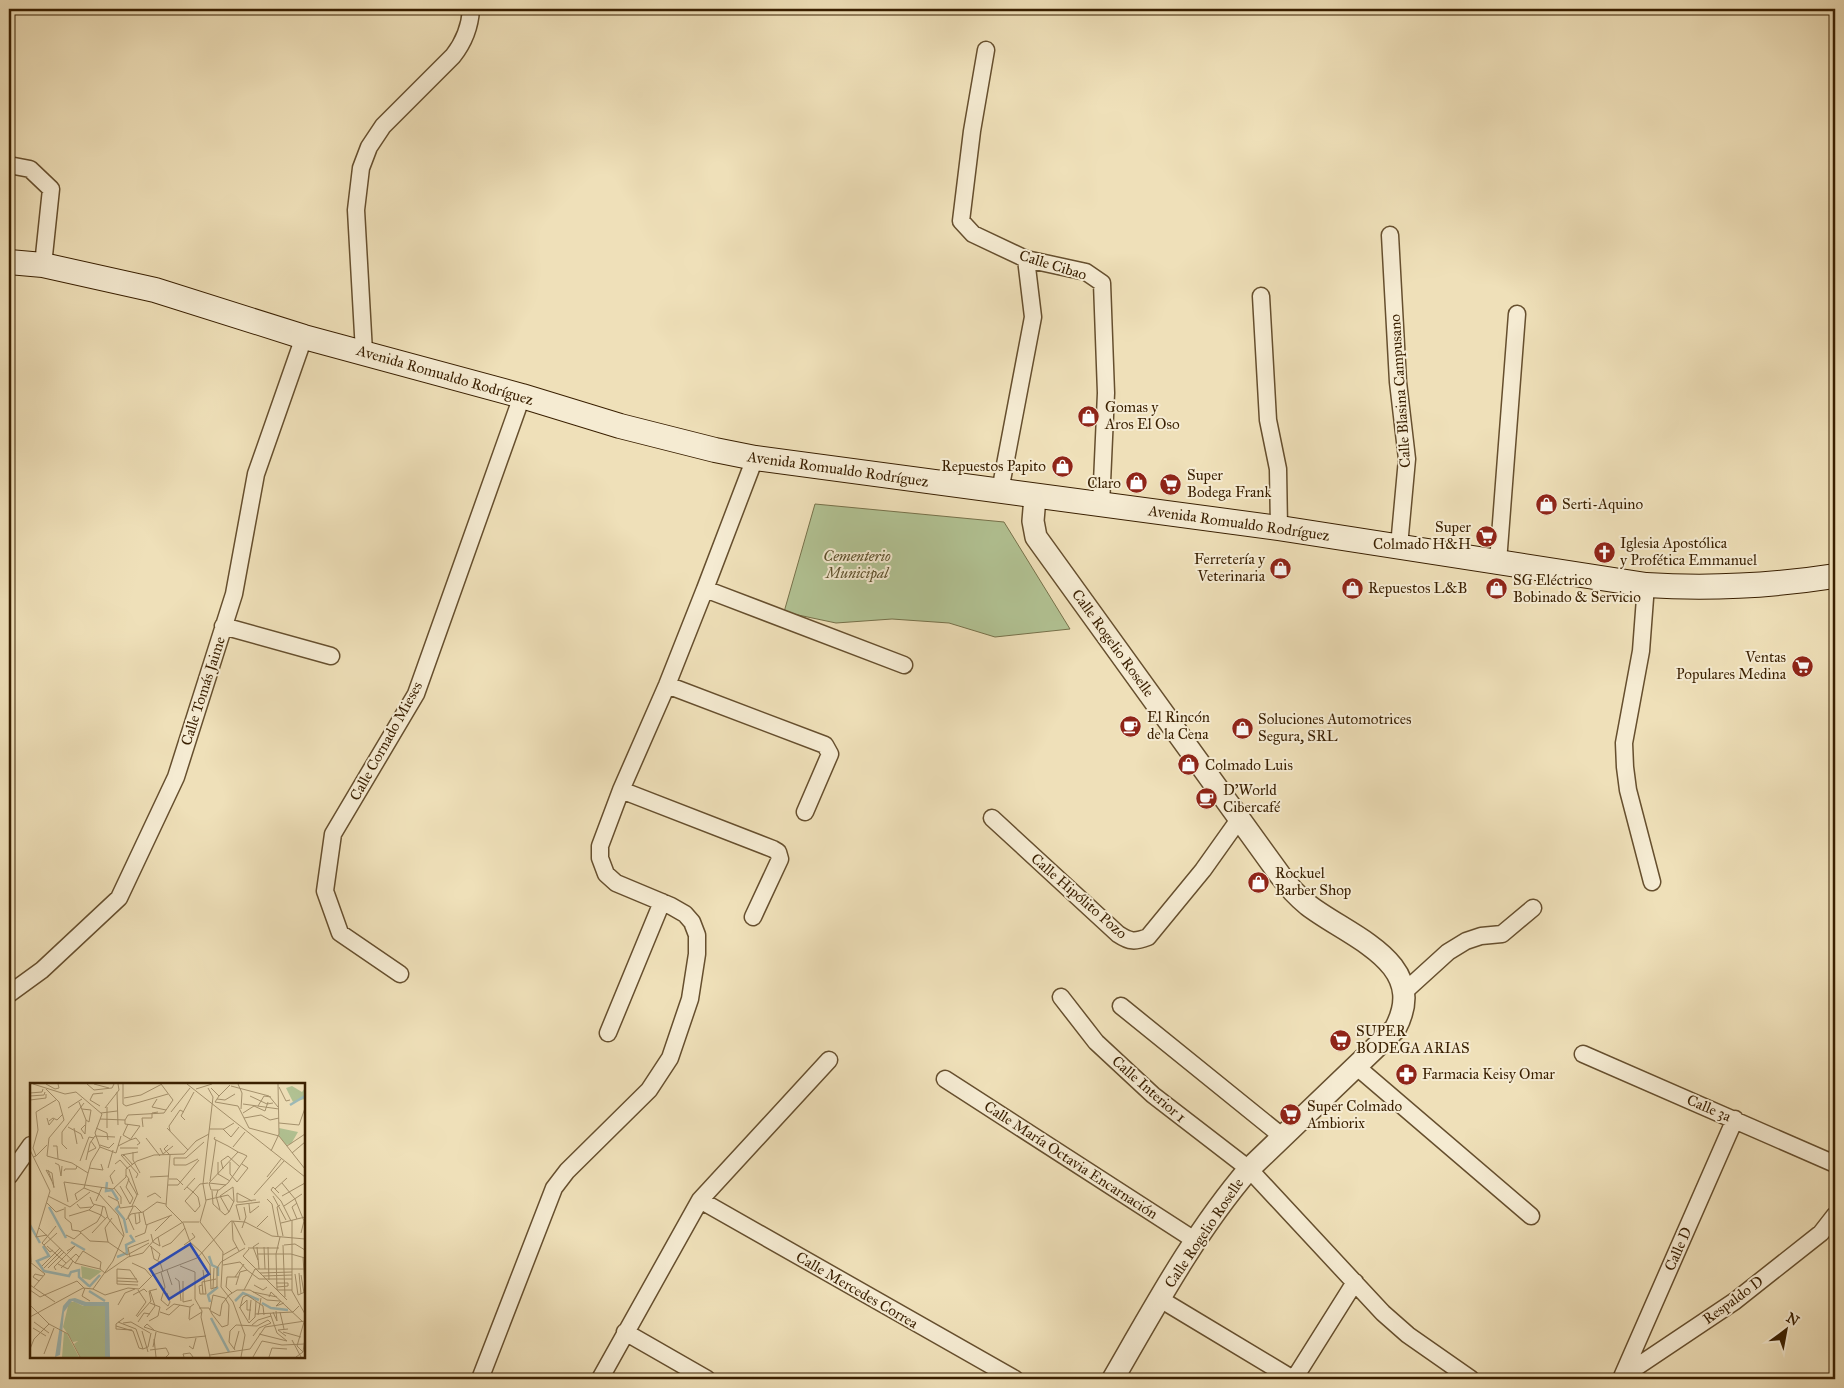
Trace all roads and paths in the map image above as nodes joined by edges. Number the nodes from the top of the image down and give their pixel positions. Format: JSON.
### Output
{"nodes":[{"id":1,"x":471,"y":9,"type":"edge"},
{"id":2,"x":986,"y":50,"type":"dead end"},
{"id":3,"x":9,"y":165,"type":"edge"},
{"id":4,"x":1390,"y":234,"type":"dead end"},
{"id":5,"x":1026,"y":259,"type":"junction"},
{"id":6,"x":9,"y":262,"type":"edge"},
{"id":7,"x":43,"y":265,"type":"junction"},
{"id":8,"x":1261,"y":296,"type":"dead end"},
{"id":9,"x":1517,"y":314,"type":"dead end"},
{"id":10,"x":304,"y":337,"type":"junction"},
{"id":11,"x":364,"y":352,"type":"junction"},
{"id":12,"x":522,"y":396,"type":"junction"},
{"id":13,"x":755,"y":458,"type":"junction"},
{"id":14,"x":1000,"y":492,"type":"junction"},
{"id":15,"x":1035,"y":496,"type":"junction"},
{"id":16,"x":1101,"y":505,"type":"junction"},
{"id":17,"x":1279,"y":528,"type":"junction"},
{"id":18,"x":1399,"y":546,"type":"junction"},
{"id":19,"x":1498,"y":562,"type":"junction"},
{"id":20,"x":1835,"y":576,"type":"edge"},
{"id":21,"x":1646,"y":584,"type":"junction"},
{"id":22,"x":705,"y":589,"type":"junction"},
{"id":23,"x":223,"y":626,"type":"junction"},
{"id":24,"x":331,"y":656,"type":"dead end"},
{"id":25,"x":904,"y":665,"type":"dead end"},
{"id":26,"x":667,"y":685,"type":"junction"},
{"id":27,"x":621,"y":790,"type":"junction"},
{"id":28,"x":805,"y":812,"type":"dead end"},
{"id":29,"x":992,"y":818,"type":"dead end"},
{"id":30,"x":1240,"y":818,"type":"junction"},
{"id":31,"x":1652,"y":882,"type":"dead end"},
{"id":32,"x":662,"y":902,"type":"junction"},
{"id":33,"x":1533,"y":908,"type":"dead end"},
{"id":34,"x":754,"y":917,"type":"dead end"},
{"id":35,"x":400,"y":974,"type":"dead end"},
{"id":36,"x":1404,"y":992,"type":"junction"},
{"id":37,"x":9,"y":994,"type":"edge"},
{"id":38,"x":1061,"y":997,"type":"dead end"},
{"id":39,"x":1121,"y":1006,"type":"dead end"},
{"id":40,"x":608,"y":1032,"type":"dead end"},
{"id":41,"x":1583,"y":1054,"type":"dead end"},
{"id":42,"x":829,"y":1060,"type":"dead end"},
{"id":43,"x":1356,"y":1067,"type":"junction"},
{"id":44,"x":945,"y":1079,"type":"dead end"},
{"id":45,"x":1735,"y":1119,"type":"junction"},
{"id":46,"x":1283,"y":1137,"type":"junction"},
{"id":47,"x":30,"y":1145,"type":"edge"},
{"id":48,"x":1835,"y":1164,"type":"edge"},
{"id":49,"x":1249,"y":1169,"type":"junction"},
{"id":50,"x":9,"y":1176,"type":"edge"},
{"id":51,"x":700,"y":1200,"type":"junction"},
{"id":52,"x":1835,"y":1215,"type":"edge"},
{"id":53,"x":1531,"y":1216,"type":"dead end"},
{"id":54,"x":1196,"y":1241,"type":"junction"},
{"id":55,"x":1355,"y":1282,"type":"junction"},
{"id":56,"x":1160,"y":1299,"type":"junction"},
{"id":57,"x":625,"y":1332,"type":"junction"},
{"id":58,"x":1622,"y":1378,"type":"edge"},
{"id":59,"x":480,"y":1379,"type":"edge"},
{"id":60,"x":600,"y":1379,"type":"edge"},
{"id":61,"x":707,"y":1379,"type":"edge"},
{"id":62,"x":1015,"y":1379,"type":"edge"},
{"id":63,"x":1113,"y":1379,"type":"edge"},
{"id":64,"x":1294,"y":1379,"type":"edge"},
{"id":65,"x":1471,"y":1379,"type":"edge"}],
"edges":[{"from":1,"to":11,"type":"street"},
{"from":2,"to":5,"type":"street","name":"Calle Cibao"},
{"from":3,"to":7,"type":"street"},
{"from":4,"to":18,"type":"street","name":"Calle Blasina Campusano"},
{"from":5,"to":14,"type":"street"},
{"from":5,"to":16,"type":"street","name":"Calle Cibao"},
{"from":6,"to":7,"type":"main road","name":"Avenida Romualdo Rodríguez"},
{"from":7,"to":10,"type":"main road","name":"Avenida Romualdo Rodríguez"},
{"from":8,"to":17,"type":"street"},
{"from":9,"to":19,"type":"street"},
{"from":10,"to":11,"type":"main road","name":"Avenida Romualdo Rodríguez"},
{"from":10,"to":23,"type":"street","name":"Calle Tomás Jaime"},
{"from":11,"to":12,"type":"main road","name":"Avenida Romualdo Rodríguez"},
{"from":12,"to":13,"type":"main road","name":"Avenida Romualdo Rodríguez"},
{"from":12,"to":35,"type":"street","name":"Calle Cornado Mieses"},
{"from":13,"to":14,"type":"main road","name":"Avenida Romualdo Rodríguez"},
{"from":13,"to":22,"type":"street"},
{"from":14,"to":15,"type":"main road","name":"Avenida Romualdo Rodríguez"},
{"from":15,"to":16,"type":"main road","name":"Avenida Romualdo Rodríguez"},
{"from":15,"to":30,"type":"street","name":"Calle Rogelio Roselle"},
{"from":16,"to":17,"type":"main road","name":"Avenida Romualdo Rodríguez"},
{"from":17,"to":18,"type":"main road","name":"Avenida Romualdo Rodríguez"},
{"from":18,"to":19,"type":"main road","name":"Avenida Romualdo Rodríguez"},
{"from":19,"to":21,"type":"main road","name":"Avenida Romualdo Rodríguez"},
{"from":20,"to":21,"type":"main road","name":"Avenida Romualdo Rodríguez"},
{"from":21,"to":31,"type":"street"},
{"from":22,"to":25,"type":"street"},
{"from":22,"to":26,"type":"street"},
{"from":23,"to":24,"type":"street"},
{"from":23,"to":37,"type":"street","name":"Calle Tomás Jaime"},
{"from":26,"to":27,"type":"street"},
{"from":26,"to":28,"type":"street"},
{"from":27,"to":32,"type":"street"},
{"from":27,"to":34,"type":"street"},
{"from":29,"to":30,"type":"street","name":"Calle Hipólito Pozo"},
{"from":30,"to":36,"type":"street","name":"Calle Rogelio Roselle"},
{"from":32,"to":40,"type":"street"},
{"from":32,"to":59,"type":"street"},
{"from":33,"to":36,"type":"street"},
{"from":36,"to":43,"type":"street","name":"Calle Rogelio Roselle"},
{"from":38,"to":49,"type":"street","name":"Calle Interior 1"},
{"from":39,"to":46,"type":"street"},
{"from":41,"to":45,"type":"street","name":"Calle 3a"},
{"from":42,"to":51,"type":"street"},
{"from":43,"to":46,"type":"street","name":"Calle Rogelio Roselle"},
{"from":43,"to":53,"type":"street"},
{"from":44,"to":54,"type":"street","name":"Calle María Octavia Encarnación"},
{"from":45,"to":48,"type":"street","name":"Calle 3a"},
{"from":45,"to":58,"type":"street","name":"Calle D"},
{"from":46,"to":49,"type":"street","name":"Calle Rogelio Roselle"},
{"from":47,"to":50,"type":"street"},
{"from":49,"to":54,"type":"street","name":"Calle Rogelio Roselle"},
{"from":49,"to":55,"type":"street","name":"Calle Interior 1"},
{"from":51,"to":57,"type":"street"},
{"from":51,"to":62,"type":"street","name":"Calle Mercedes Correa"},
{"from":52,"to":58,"type":"street","name":"Respaldo D"},
{"from":54,"to":56,"type":"street","name":"Calle Rogelio Roselle"},
{"from":55,"to":64,"type":"street"},
{"from":55,"to":65,"type":"street","name":"Calle Interior 1"},
{"from":56,"to":63,"type":"street","name":"Calle Rogelio Roselle"},
{"from":56,"to":64,"type":"street"},
{"from":57,"to":60,"type":"street"},
{"from":57,"to":61,"type":"street"}]}
